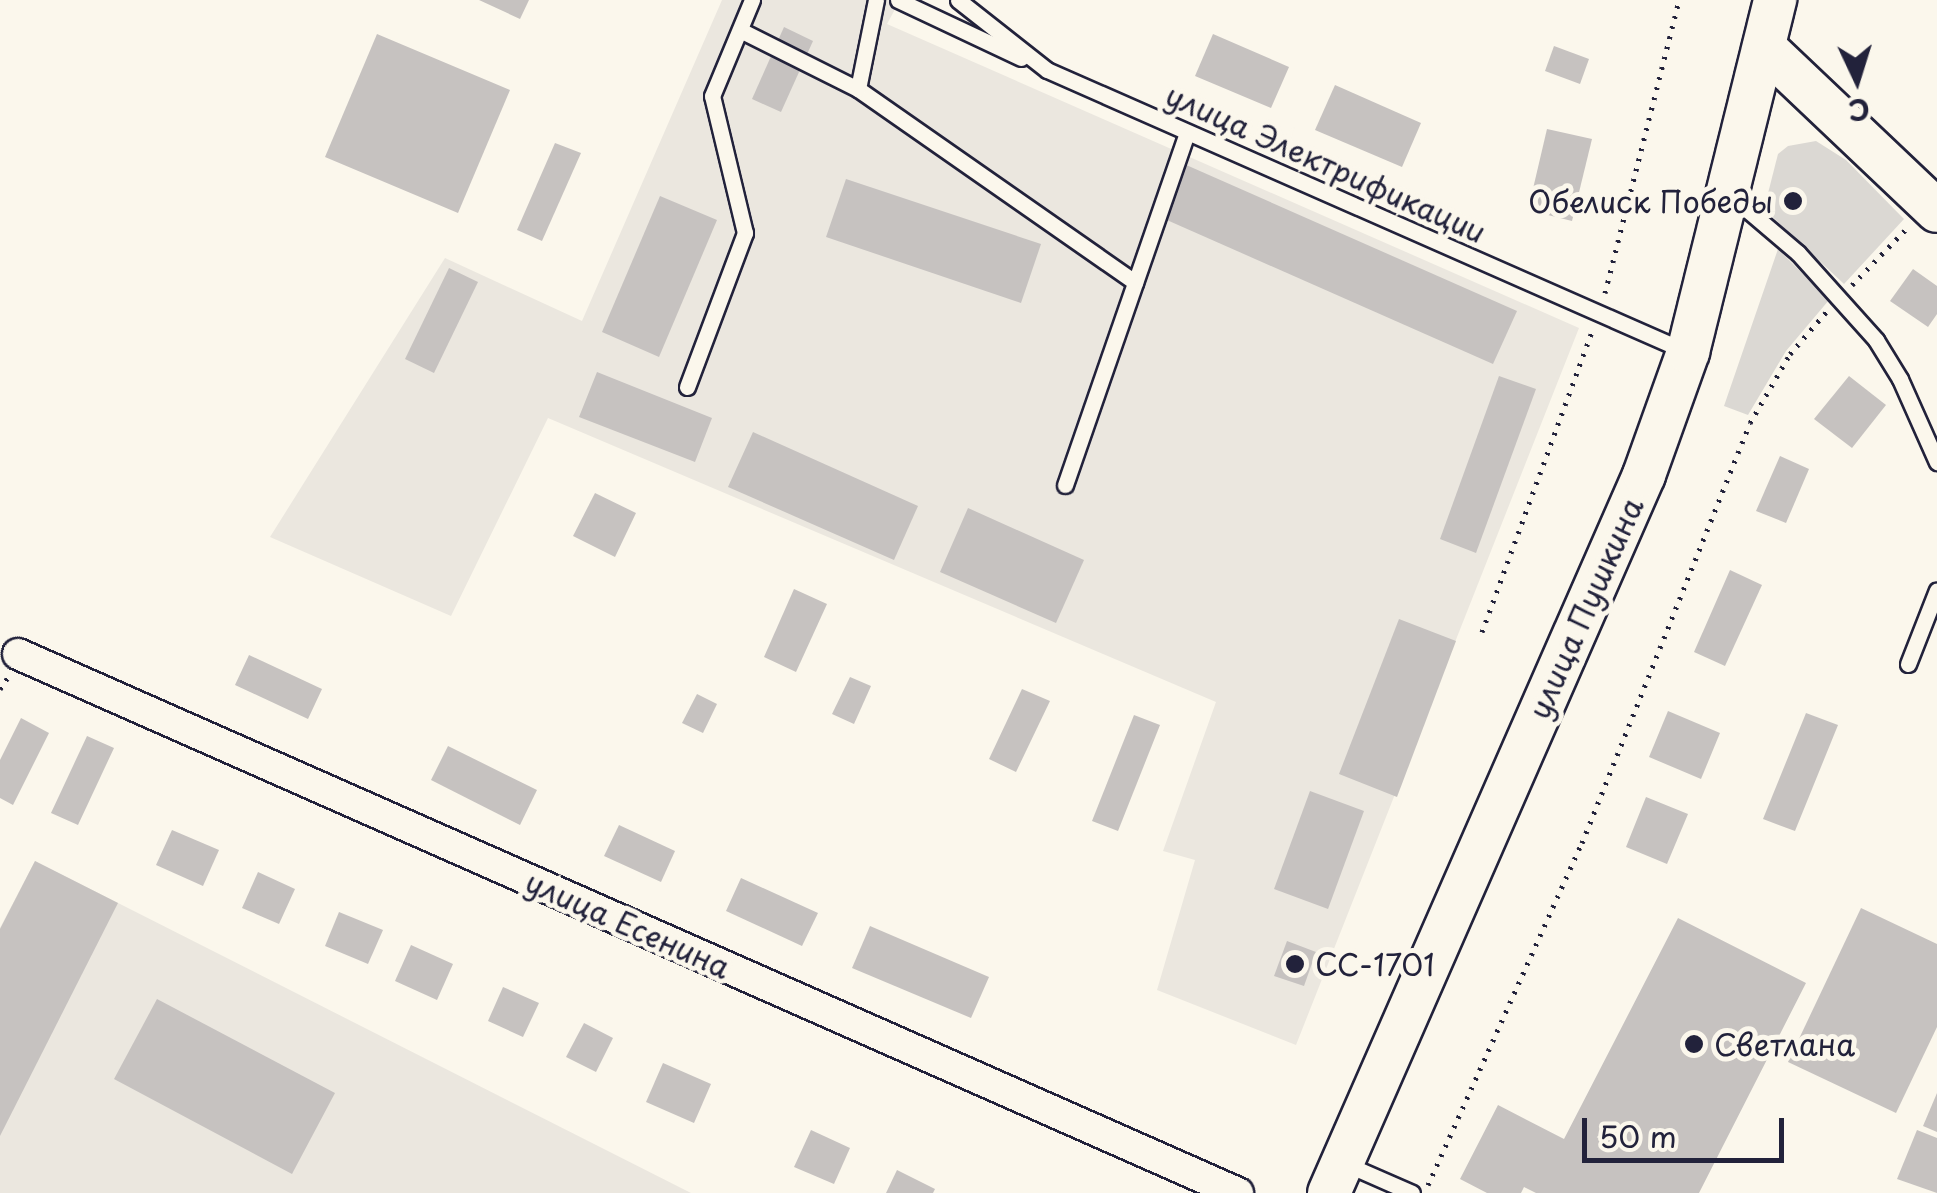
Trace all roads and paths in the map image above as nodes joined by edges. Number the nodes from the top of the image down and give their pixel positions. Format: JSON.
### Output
{"nodes":[{"id":1,"x":752,"y":0,"type":"edge"},
{"id":2,"x":876,"y":0,"type":"edge"},
{"id":3,"x":898,"y":0,"type":"edge"},
{"id":4,"x":958,"y":0,"type":"edge"},
{"id":5,"x":1775,"y":0,"type":"edge"},
{"id":6,"x":740,"y":30,"type":"junction"},
{"id":7,"x":1764,"y":47,"type":"junction"},
{"id":8,"x":1047,"y":70,"type":"junction"},
{"id":9,"x":858,"y":89,"type":"junction"},
{"id":10,"x":1187,"y":132,"type":"junction"},
{"id":11,"x":1728,"y":193,"type":"junction"},
{"id":12,"x":1935,"y":205,"type":"edge"},
{"id":13,"x":1135,"y":282,"type":"junction"},
{"id":14,"x":1840,"y":296,"type":"junction"},
{"id":15,"x":1688,"y":352,"type":"junction"},
{"id":16,"x":687,"y":388,"type":"dead end"},
{"id":17,"x":1937,"y":462,"type":"edge"},
{"id":18,"x":1065,"y":484,"type":"dead end"},
{"id":19,"x":1937,"y":590,"type":"edge"},
{"id":20,"x":18,"y":654,"type":"dead end"},
{"id":21,"x":1908,"y":664,"type":"dead end"},
{"id":22,"x":1336,"y":1178,"type":"edge"},
{"id":23,"x":1238,"y":1193,"type":"edge"},
{"id":24,"x":1412,"y":1193,"type":"edge"},
{"id":25,"x":1424,"y":1193,"type":"edge"}],
"edges":[{"from":1,"to":6,"type":"lane"},
{"from":2,"to":9,"type":"lane"},
{"from":3,"to":8,"type":"lane"},
{"from":4,"to":8,"type":"lane","name":"улица Электрификации"},
{"from":5,"to":7,"type":"main road","name":"улица Пушкина"},
{"from":6,"to":9,"type":"lane"},
{"from":6,"to":16,"type":"lane"},
{"from":7,"to":11,"type":"main road","name":"улица Пушкина"},
{"from":7,"to":12,"type":"main road"},
{"from":8,"to":10,"type":"lane","name":"улица Электрификации"},
{"from":9,"to":13,"type":"lane"},
{"from":10,"to":13,"type":"lane"},
{"from":10,"to":15,"type":"lane","name":"улица Электрификации"},
{"from":11,"to":14,"type":"lane"},
{"from":11,"to":15,"type":"main road","name":"улица Пушкина"},
{"from":12,"to":14,"type":"path"},
{"from":13,"to":18,"type":"lane"},
{"from":14,"to":17,"type":"lane"},
{"from":14,"to":25,"type":"path"},
{"from":15,"to":22,"type":"main road","name":"улица Пушкина"},
{"from":19,"to":21,"type":"lane"},
{"from":20,"to":23,"type":"street","name":"улица Есенина"},
{"from":22,"to":24,"type":"lane"}]}
